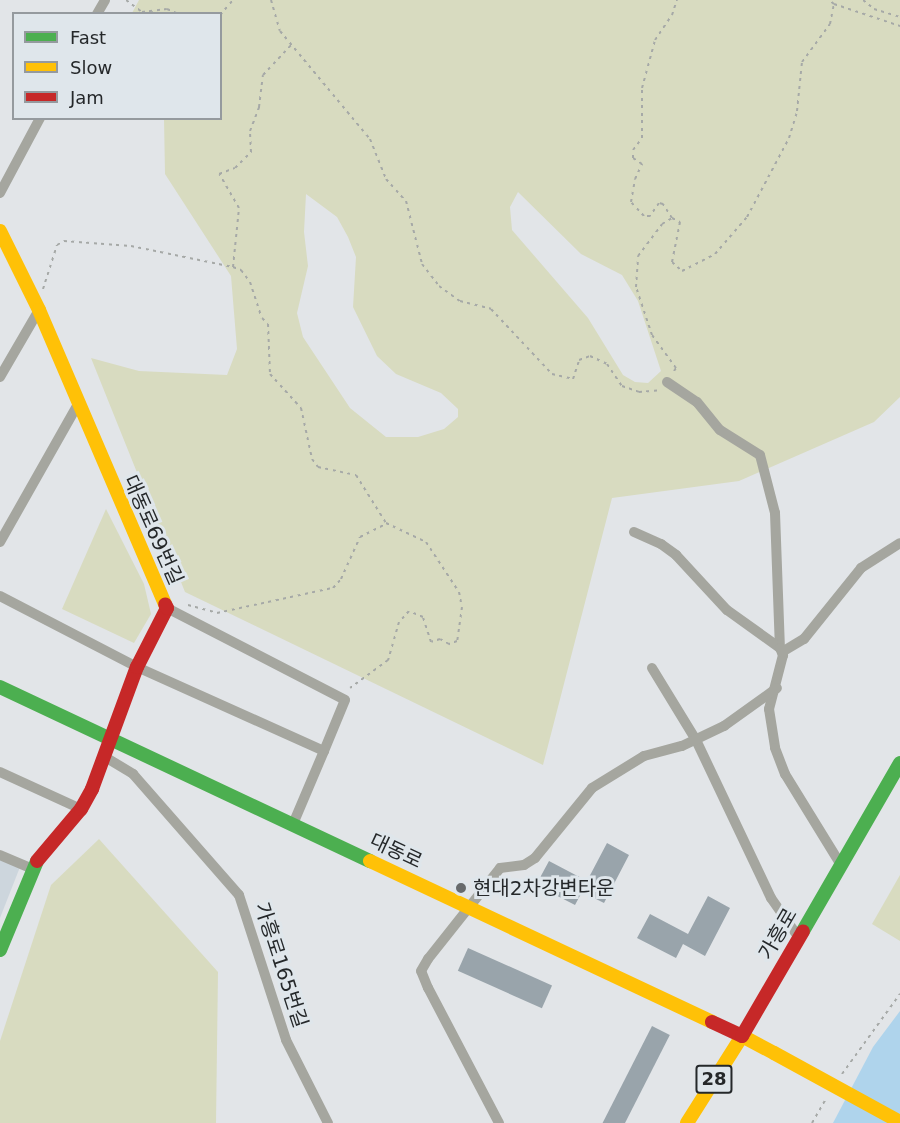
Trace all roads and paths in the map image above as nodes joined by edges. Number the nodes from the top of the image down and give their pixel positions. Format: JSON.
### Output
{"nodes":[{"id":1,"x":126,"y":0,"type":"edge"},
{"id":2,"x":233,"y":0,"type":"edge"},
{"id":3,"x":271,"y":0,"type":"edge"},
{"id":4,"x":677,"y":0,"type":"edge"},
{"id":5,"x":829,"y":0,"type":"edge"},
{"id":6,"x":863,"y":0,"type":"edge"},
{"id":7,"x":834,"y":4,"type":"junction"},
{"id":8,"x":142,"y":12,"type":"edge"},
{"id":9,"x":142,"y":12,"type":"edge"},
{"id":10,"x":174,"y":12,"type":"edge"},
{"id":11,"x":222,"y":13,"type":"edge"},
{"id":12,"x":900,"y":17,"type":"edge"},
{"id":13,"x":900,"y":26,"type":"edge"},
{"id":14,"x":292,"y":44,"type":"junction"},
{"id":15,"x":39,"y":120,"type":"edge"},
{"id":16,"x":0,"y":193,"type":"edge"},
{"id":17,"x":672,"y":218,"type":"junction"},
{"id":18,"x":0,"y":231,"type":"edge"},
{"id":19,"x":233,"y":267,"type":"junction"},
{"id":20,"x":32,"y":297,"type":"junction"},
{"id":21,"x":39,"y":310,"type":"junction"},
{"id":22,"x":0,"y":378,"type":"edge"},
{"id":23,"x":667,"y":382,"type":"junction"},
{"id":24,"x":77,"y":406,"type":"junction"},
{"id":25,"x":386,"y":523,"type":"junction"},
{"id":26,"x":634,"y":532,"type":"dead end"},
{"id":27,"x":0,"y":542,"type":"edge"},
{"id":28,"x":900,"y":543,"type":"edge"},
{"id":29,"x":0,"y":596,"type":"edge"},
{"id":30,"x":171,"y":610,"type":"junction"},
{"id":31,"x":781,"y":650,"type":"junction"},
{"id":32,"x":137,"y":667,"type":"junction"},
{"id":33,"x":652,"y":668,"type":"dead end"},
{"id":34,"x":0,"y":687,"type":"edge"},
{"id":35,"x":777,"y":688,"type":"junction"},
{"id":36,"x":345,"y":700,"type":"junction"},
{"id":37,"x":111,"y":737,"type":"junction"},
{"id":38,"x":696,"y":740,"type":"junction"},
{"id":39,"x":324,"y":751,"type":"junction"},
{"id":40,"x":105,"y":757,"type":"junction"},
{"id":41,"x":900,"y":763,"type":"edge"},
{"id":42,"x":0,"y":771,"type":"edge"},
{"id":43,"x":81,"y":809,"type":"junction"},
{"id":44,"x":293,"y":824,"type":"junction"},
{"id":45,"x":0,"y":855,"type":"edge"},
{"id":46,"x":841,"y":865,"type":"junction"},
{"id":47,"x":30,"y":868,"type":"junction"},
{"id":48,"x":470,"y":908,"type":"junction"},
{"id":49,"x":799,"y":938,"type":"junction"},
{"id":50,"x":0,"y":950,"type":"edge"},
{"id":51,"x":900,"y":994,"type":"edge"},
{"id":52,"x":742,"y":1036,"type":"junction"},
{"id":53,"x":836,"y":1083,"type":"dead end"},
{"id":54,"x":830,"y":1093,"type":"dead end"},
{"id":55,"x":900,"y":1122,"type":"edge"},
{"id":56,"x":327,"y":1123,"type":"edge"},
{"id":57,"x":499,"y":1123,"type":"edge"},
{"id":58,"x":687,"y":1123,"type":"edge"},
{"id":59,"x":812,"y":1123,"type":"edge"}],
"edges":[{"from":1,"to":9,"type":"path"},
{"from":2,"to":11,"type":"path"},
{"from":3,"to":14,"type":"path"},
{"from":4,"to":17,"type":"path"},
{"from":5,"to":7,"type":"path"},
{"from":6,"to":12,"type":"path"},
{"from":7,"to":13,"type":"path"},
{"from":7,"to":17,"type":"path"},
{"from":8,"to":10,"type":"path"},
{"from":14,"to":19,"type":"path"},
{"from":14,"to":23,"type":"path"},
{"from":15,"to":16,"type":"street"},
{"from":17,"to":23,"type":"path"},
{"from":18,"to":20,"type":"main road","name":"대동로69번길"},
{"from":19,"to":20,"type":"path"},
{"from":19,"to":25,"type":"path"},
{"from":20,"to":21,"type":"main road","name":"대동로69번길"},
{"from":21,"to":22,"type":"street"},
{"from":21,"to":24,"type":"main road","name":"대동로69번길"},
{"from":23,"to":31,"type":"street"},
{"from":24,"to":27,"type":"street"},
{"from":24,"to":30,"type":"main road","name":"대동로69번길"},
{"from":25,"to":30,"type":"path"},
{"from":25,"to":36,"type":"path"},
{"from":26,"to":31,"type":"street"},
{"from":28,"to":31,"type":"street"},
{"from":29,"to":32,"type":"street"},
{"from":30,"to":32,"type":"main road","name":"대동로69번길"},
{"from":30,"to":36,"type":"street"},
{"from":31,"to":35,"type":"street"},
{"from":32,"to":37,"type":"main road","name":"대동로69번길"},
{"from":32,"to":39,"type":"street"},
{"from":33,"to":38,"type":"street"},
{"from":34,"to":37,"type":"main road","name":"대동로"},
{"from":35,"to":38,"type":"street"},
{"from":35,"to":46,"type":"street"},
{"from":36,"to":39,"type":"street"},
{"from":37,"to":40,"type":"main road","name":"대동로69번길"},
{"from":37,"to":44,"type":"main road","name":"대동로"},
{"from":38,"to":48,"type":"street"},
{"from":38,"to":49,"type":"street"},
{"from":39,"to":44,"type":"street"},
{"from":40,"to":43,"type":"main road","name":"대동로69번길"},
{"from":40,"to":56,"type":"street","name":"가흥로165번길"},
{"from":41,"to":46,"type":"main road","name":"가흥로"},
{"from":42,"to":43,"type":"street"},
{"from":43,"to":47,"type":"main road","name":"대동로69번길"},
{"from":44,"to":48,"type":"main road","name":"대동로"},
{"from":45,"to":47,"type":"street"},
{"from":46,"to":49,"type":"main road","name":"가흥로"},
{"from":47,"to":50,"type":"main road"},
{"from":48,"to":52,"type":"main road","name":"대동로"},
{"from":48,"to":57,"type":"street"},
{"from":49,"to":52,"type":"main road","name":"가흥로"},
{"from":51,"to":53,"type":"path"},
{"from":52,"to":55,"type":"main road","name":"대동로","bridge":true},
{"from":52,"to":58,"type":"main road","name":"가흥로","number":"28"},
{"from":54,"to":59,"type":"path"}]}
